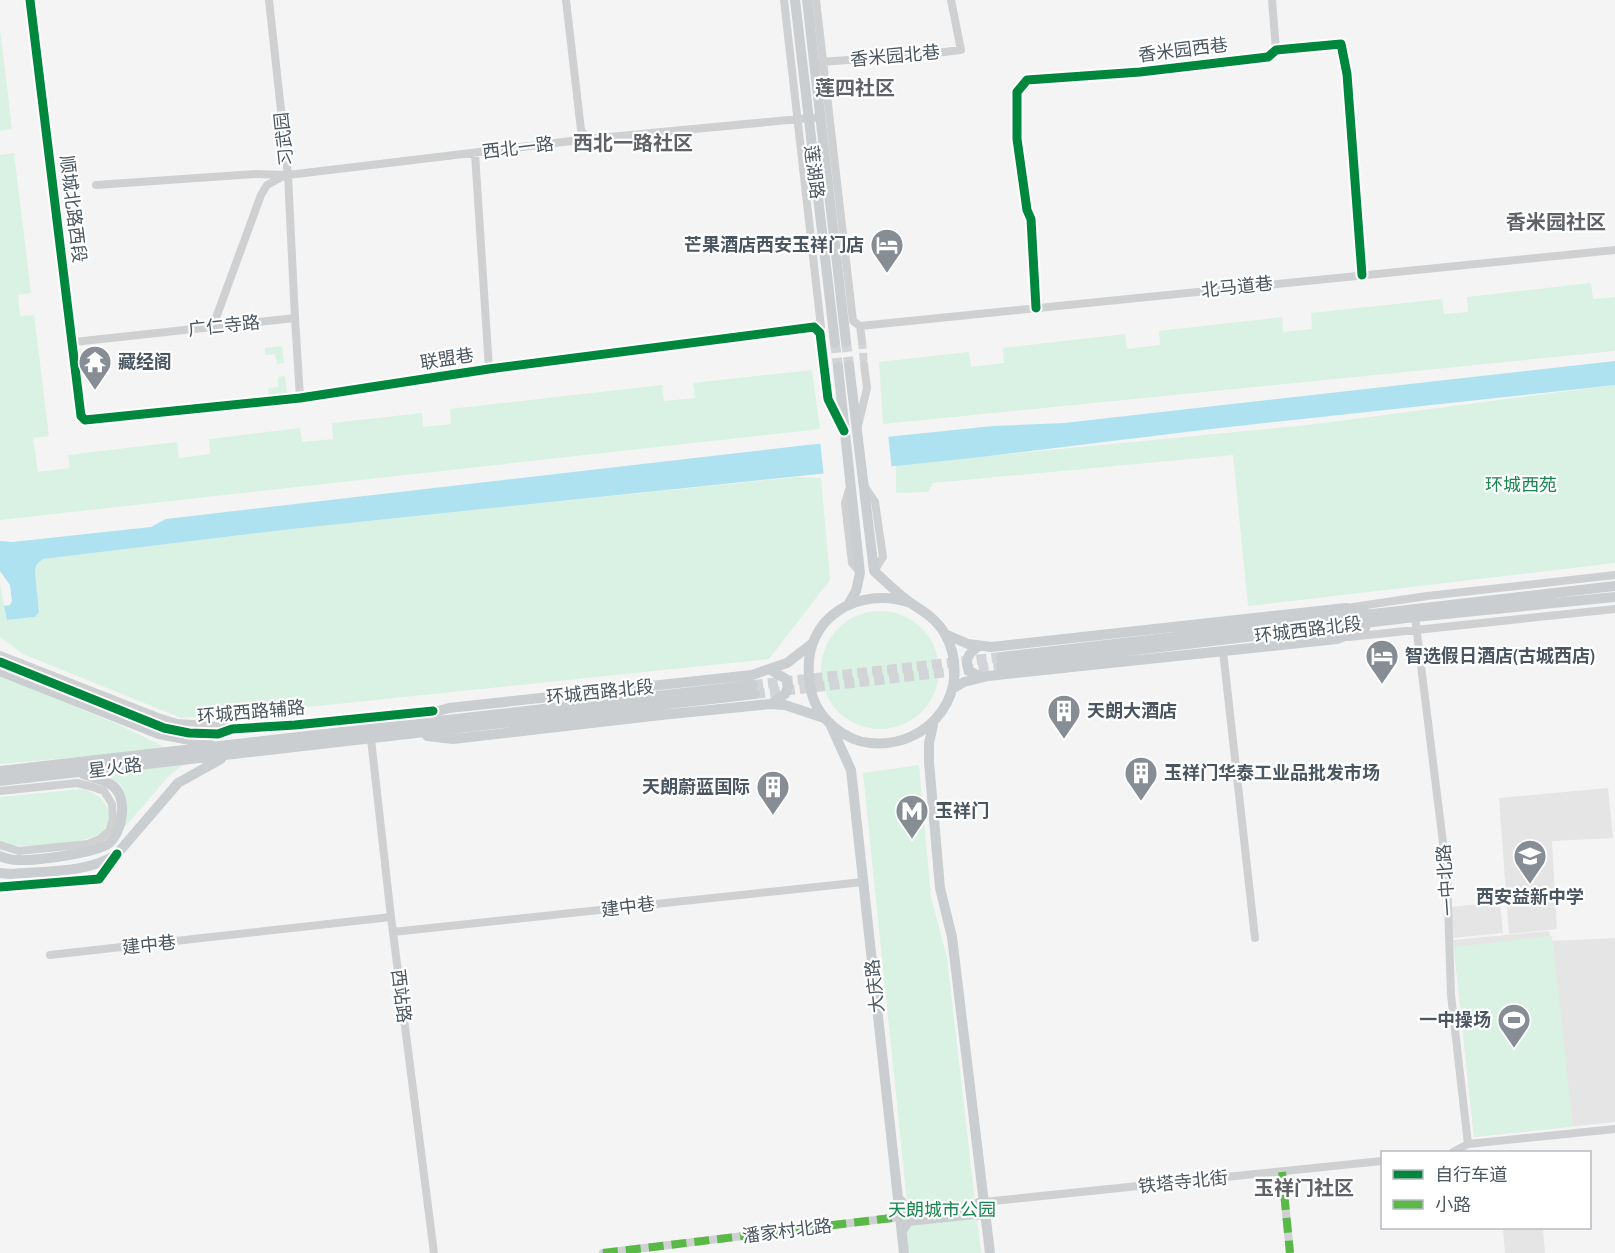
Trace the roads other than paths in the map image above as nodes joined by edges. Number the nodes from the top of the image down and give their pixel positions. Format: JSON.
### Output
{"nodes":[{"id":1,"x":30,"y":0,"type":"edge"},
{"id":2,"x":269,"y":0,"type":"edge"},
{"id":3,"x":566,"y":0,"type":"edge"},
{"id":4,"x":784,"y":0,"type":"edge"},
{"id":5,"x":795,"y":0,"type":"edge"},
{"id":6,"x":807,"y":0,"type":"edge"},
{"id":7,"x":816,"y":0,"type":"edge"},
{"id":8,"x":951,"y":0,"type":"edge"},
{"id":9,"x":1272,"y":0,"type":"edge"},
{"id":10,"x":1276,"y":50,"type":"junction"},
{"id":11,"x":819,"y":62,"type":"junction"},
{"id":12,"x":820,"y":117,"type":"junction"},
{"id":13,"x":802,"y":118,"type":"junction"},
{"id":14,"x":588,"y":139,"type":"junction"},
{"id":15,"x":475,"y":153,"type":"junction"},
{"id":16,"x":288,"y":175,"type":"junction"},
{"id":17,"x":96,"y":185,"type":"dead end"},
{"id":18,"x":1615,"y":250,"type":"edge"},
{"id":19,"x":1362,"y":274,"type":"junction"},
{"id":20,"x":1036,"y":308,"type":"junction"},
{"id":21,"x":296,"y":318,"type":"junction"},
{"id":22,"x":213,"y":326,"type":"junction"},
{"id":23,"x":860,"y":326,"type":"junction"},
{"id":24,"x":817,"y":330,"type":"junction"},
{"id":25,"x":862,"y":341,"type":"tunnel mouth"},
{"id":26,"x":74,"y":342,"type":"junction"},
{"id":27,"x":821,"y":345,"type":"tunnel mouth"},
{"id":28,"x":864,"y":364,"type":"tunnel mouth"},
{"id":29,"x":824,"y":368,"type":"tunnel mouth"},
{"id":30,"x":489,"y":369,"type":"junction"},
{"id":31,"x":300,"y":398,"type":"junction"},
{"id":32,"x":85,"y":420,"type":"joint"},
{"id":33,"x":856,"y":430,"type":"junction"},
{"id":34,"x":844,"y":431,"type":"junction"},
{"id":35,"x":863,"y":485,"type":"junction"},
{"id":36,"x":850,"y":486,"type":"junction"},
{"id":37,"x":872,"y":559,"type":"junction"},
{"id":38,"x":858,"y":560,"type":"junction"},
{"id":39,"x":874,"y":571,"type":"junction"},
{"id":40,"x":860,"y":573,"type":"junction"},
{"id":41,"x":1615,"y":575,"type":"edge"},
{"id":42,"x":1615,"y":586,"type":"edge"},
{"id":43,"x":1615,"y":597,"type":"edge"},
{"id":44,"x":911,"y":603,"type":"junction"},
{"id":45,"x":848,"y":605,"type":"junction"},
{"id":46,"x":1346,"y":608,"type":"junction"},
{"id":47,"x":1615,"y":609,"type":"edge"},
{"id":48,"x":1379,"y":612,"type":"junction"},
{"id":49,"x":1415,"y":617,"type":"junction"},
{"id":50,"x":1389,"y":620,"type":"junction"},
{"id":51,"x":1416,"y":630,"type":"junction"},
{"id":52,"x":945,"y":634,"type":"junction"},
{"id":53,"x":1337,"y":639,"type":"junction"},
{"id":54,"x":813,"y":643,"type":"junction"},
{"id":55,"x":979,"y":646,"type":"junction"},
{"id":56,"x":1223,"y":651,"type":"junction"},
{"id":57,"x":0,"y":656,"type":"edge"},
{"id":58,"x":12,"y":668,"type":"tunnel mouth"},
{"id":59,"x":769,"y":669,"type":"junction"},
{"id":60,"x":0,"y":671,"type":"tunnel mouth"},
{"id":61,"x":981,"y":677,"type":"junction"},
{"id":62,"x":952,"y":689,"type":"junction"},
{"id":63,"x":770,"y":704,"type":"junction"},
{"id":64,"x":433,"y":711,"type":"junction"},
{"id":65,"x":826,"y":720,"type":"junction"},
{"id":66,"x":933,"y":725,"type":"junction"},
{"id":67,"x":280,"y":726,"type":"junction"},
{"id":68,"x":381,"y":728,"type":"junction"},
{"id":69,"x":232,"y":729,"type":"junction"},
{"id":70,"x":409,"y":735,"type":"junction"},
{"id":71,"x":371,"y":739,"type":"junction"},
{"id":72,"x":259,"y":742,"type":"junction"},
{"id":73,"x":229,"y":750,"type":"junction"},
{"id":74,"x":0,"y":771,"type":"edge"},
{"id":75,"x":80,"y":772,"type":"junction"},
{"id":76,"x":0,"y":781,"type":"edge"},
{"id":77,"x":0,"y":791,"type":"edge"},
{"id":78,"x":0,"y":845,"type":"edge"},
{"id":79,"x":117,"y":854,"type":"junction"},
{"id":80,"x":0,"y":856,"type":"edge"},
{"id":81,"x":0,"y":873,"type":"edge"},
{"id":82,"x":863,"y":882,"type":"junction"},
{"id":83,"x":0,"y":887,"type":"edge"},
{"id":84,"x":391,"y":917,"type":"junction"},
{"id":85,"x":393,"y":932,"type":"junction"},
{"id":86,"x":1255,"y":938,"type":"dead end"},
{"id":87,"x":50,"y":955,"type":"dead end"},
{"id":88,"x":1615,"y":1128,"type":"edge"},
{"id":89,"x":1468,"y":1144,"type":"junction"},
{"id":90,"x":1455,"y":1151,"type":"edge"},
{"id":91,"x":1381,"y":1161,"type":"edge"},
{"id":92,"x":1281,"y":1172,"type":"junction"},
{"id":93,"x":897,"y":1192,"type":"junction"},
{"id":94,"x":983,"y":1201,"type":"junction"},
{"id":95,"x":985,"y":1216,"type":"junction"},
{"id":96,"x":900,"y":1217,"type":"junction"},
{"id":97,"x":902,"y":1232,"type":"junction"},
{"id":98,"x":434,"y":1253,"type":"edge"},
{"id":99,"x":603,"y":1253,"type":"edge"},
{"id":100,"x":904,"y":1253,"type":"edge"},
{"id":101,"x":990,"y":1253,"type":"edge"},
{"id":102,"x":1290,"y":1253,"type":"edge"}],
"edges":[{"from":1,"to":26,"type":"street","name":"顺城北路西段"},
{"from":2,"to":16,"type":"street","name":"习武园"},
{"from":3,"to":14,"type":"street"},
{"from":4,"to":13,"type":"street"},
{"from":5,"to":13,"type":"main road","name":"莲湖路"},
{"from":6,"to":11,"type":"main road","name":"莲湖路"},
{"from":7,"to":11,"type":"street"},
{"from":8,"to":11,"type":"street","name":"香米园北巷"},
{"from":9,"to":10,"type":"street"},
{"from":10,"to":19,"type":"street","name":"香米园西巷"},
{"from":10,"to":20,"type":"street","name":"香米园西巷"},
{"from":11,"to":12,"type":"main road","name":"莲湖路"},
{"from":11,"to":23,"type":"street"},
{"from":12,"to":13,"type":"street","name":"西北一路"},
{"from":12,"to":13,"type":"main road","name":"莲湖路"},
{"from":13,"to":14,"type":"street","name":"西北一路"},
{"from":13,"to":24,"type":"street"},
{"from":14,"to":15,"type":"street","name":"西北一路"},
{"from":15,"to":16,"type":"street","name":"西北一路"},
{"from":15,"to":30,"type":"street"},
{"from":16,"to":17,"type":"street","name":"西北一路"},
{"from":16,"to":21,"type":"street"},
{"from":16,"to":22,"type":"street","name":"习武园"},
{"from":18,"to":19,"type":"street","name":"北马道巷"},
{"from":19,"to":20,"type":"street","name":"北马道巷"},
{"from":20,"to":23,"type":"street","name":"北马道巷"},
{"from":21,"to":22,"type":"street","name":"广仁寺路"},
{"from":21,"to":31,"type":"street"},
{"from":22,"to":26,"type":"street","name":"广仁寺路"},
{"from":23,"to":25,"type":"street"},
{"from":24,"to":27,"type":"street"},
{"from":24,"to":30,"type":"street","name":"联盟巷"},
{"from":26,"to":32,"type":"street","name":"顺城北路西段"},
{"from":28,"to":33,"type":"street"},
{"from":29,"to":34,"type":"street"},
{"from":30,"to":31,"type":"street","name":"联盟巷"},
{"from":31,"to":32,"type":"street","name":"联盟巷"},
{"from":33,"to":34,"type":"main road"},
{"from":33,"to":35,"type":"main road"},
{"from":34,"to":36,"type":"main road"},
{"from":35,"to":37,"type":"main road"},
{"from":35,"to":39,"type":"street"},
{"from":36,"to":38,"type":"main road"},
{"from":36,"to":40,"type":"street"},
{"from":37,"to":38,"type":"main road"},
{"from":37,"to":39,"type":"main road"},
{"from":38,"to":40,"type":"main road"},
{"from":39,"to":44,"type":"main road"},
{"from":40,"to":45,"type":"main road"},
{"from":41,"to":46,"type":"street"},
{"from":42,"to":48,"type":"main road","name":"环城西路北段"},
{"from":43,"to":49,"type":"main road","name":"环城西路北段"},
{"from":44,"to":45,"type":"main road"},
{"from":44,"to":52,"type":"main road"},
{"from":45,"to":54,"type":"main road"},
{"from":46,"to":48,"type":"main road"},
{"from":46,"to":55,"type":"main road"},
{"from":47,"to":51,"type":"street"},
{"from":48,"to":50,"type":"main road","name":"环城西路北段"},
{"from":49,"to":50,"type":"main road","name":"环城西路北段"},
{"from":49,"to":51,"type":"street","name":"一中北路"},
{"from":50,"to":53,"type":"main road"},
{"from":51,"to":53,"type":"street"},
{"from":51,"to":89,"type":"street","name":"一中北路"},
{"from":52,"to":55,"type":"main road"},
{"from":52,"to":62,"type":"main road"},
{"from":53,"to":56,"type":"main road"},
{"from":54,"to":59,"type":"main road","name":"环城西路北段"},
{"from":54,"to":65,"type":"main road"},
{"from":55,"to":61,"type":"main road"},
{"from":56,"to":61,"type":"main road"},
{"from":56,"to":86,"type":"street"},
{"from":57,"to":69,"type":"street"},
{"from":58,"to":69,"type":"street","name":"环城西路辅路"},
{"from":59,"to":63,"type":"main road"},
{"from":59,"to":64,"type":"main road","name":"环城西路北段"},
{"from":60,"to":73,"type":"main road"},
{"from":61,"to":62,"type":"main road"},
{"from":62,"to":66,"type":"main road"},
{"from":63,"to":65,"type":"main road","name":"环城西路北段"},
{"from":63,"to":70,"type":"main road","name":"环城西路北段"},
{"from":64,"to":67,"type":"street","name":"环城西路辅路"},
{"from":64,"to":68,"type":"main road","name":"环城西路北段"},
{"from":65,"to":66,"type":"main road"},
{"from":65,"to":82,"type":"main road","name":"大庆路"},
{"from":66,"to":94,"type":"main road"},
{"from":67,"to":69,"type":"street","name":"环城西路辅路"},
{"from":67,"to":72,"type":"street"},
{"from":68,"to":70,"type":"main road","name":"环城西路北段"},
{"from":68,"to":72,"type":"main road","name":"环城西路北段"},
{"from":70,"to":71,"type":"main road","name":"环城西路北段"},
{"from":71,"to":73,"type":"main road","name":"环城西路北段"},
{"from":71,"to":84,"type":"street","name":"西站路"},
{"from":72,"to":73,"type":"main road","name":"环城西路北段"},
{"from":73,"to":74,"type":"main road","name":"星火路"},
{"from":73,"to":75,"type":"main road","name":"星火路"},
{"from":73,"to":79,"type":"main road"},
{"from":75,"to":76,"type":"main road","name":"星火路"},
{"from":75,"to":80,"type":"main road"},
{"from":77,"to":78,"type":"street"},
{"from":79,"to":81,"type":"main road"},
{"from":79,"to":83,"type":"street"},
{"from":82,"to":85,"type":"street","name":"建中巷"},
{"from":82,"to":93,"type":"main road","name":"大庆路"},
{"from":84,"to":85,"type":"street","name":"西站路"},
{"from":84,"to":87,"type":"street","name":"建中巷"},
{"from":85,"to":98,"type":"street","name":"西站路"},
{"from":88,"to":89,"type":"street"},
{"from":89,"to":90,"type":"street"},
{"from":91,"to":92,"type":"street","name":"铁塔寺北街"},
{"from":92,"to":94,"type":"street","name":"铁塔寺北街"},
{"from":92,"to":102,"type":"street"},
{"from":93,"to":94,"type":"main road"},
{"from":93,"to":96,"type":"main road","name":"大庆路"},
{"from":94,"to":95,"type":"main road"},
{"from":95,"to":97,"type":"main road"},
{"from":95,"to":101,"type":"main road"},
{"from":96,"to":97,"type":"main road","name":"大庆路"},
{"from":96,"to":99,"type":"street","name":"潘家村北路"},
{"from":97,"to":100,"type":"main road","name":"大庆路"}]}
